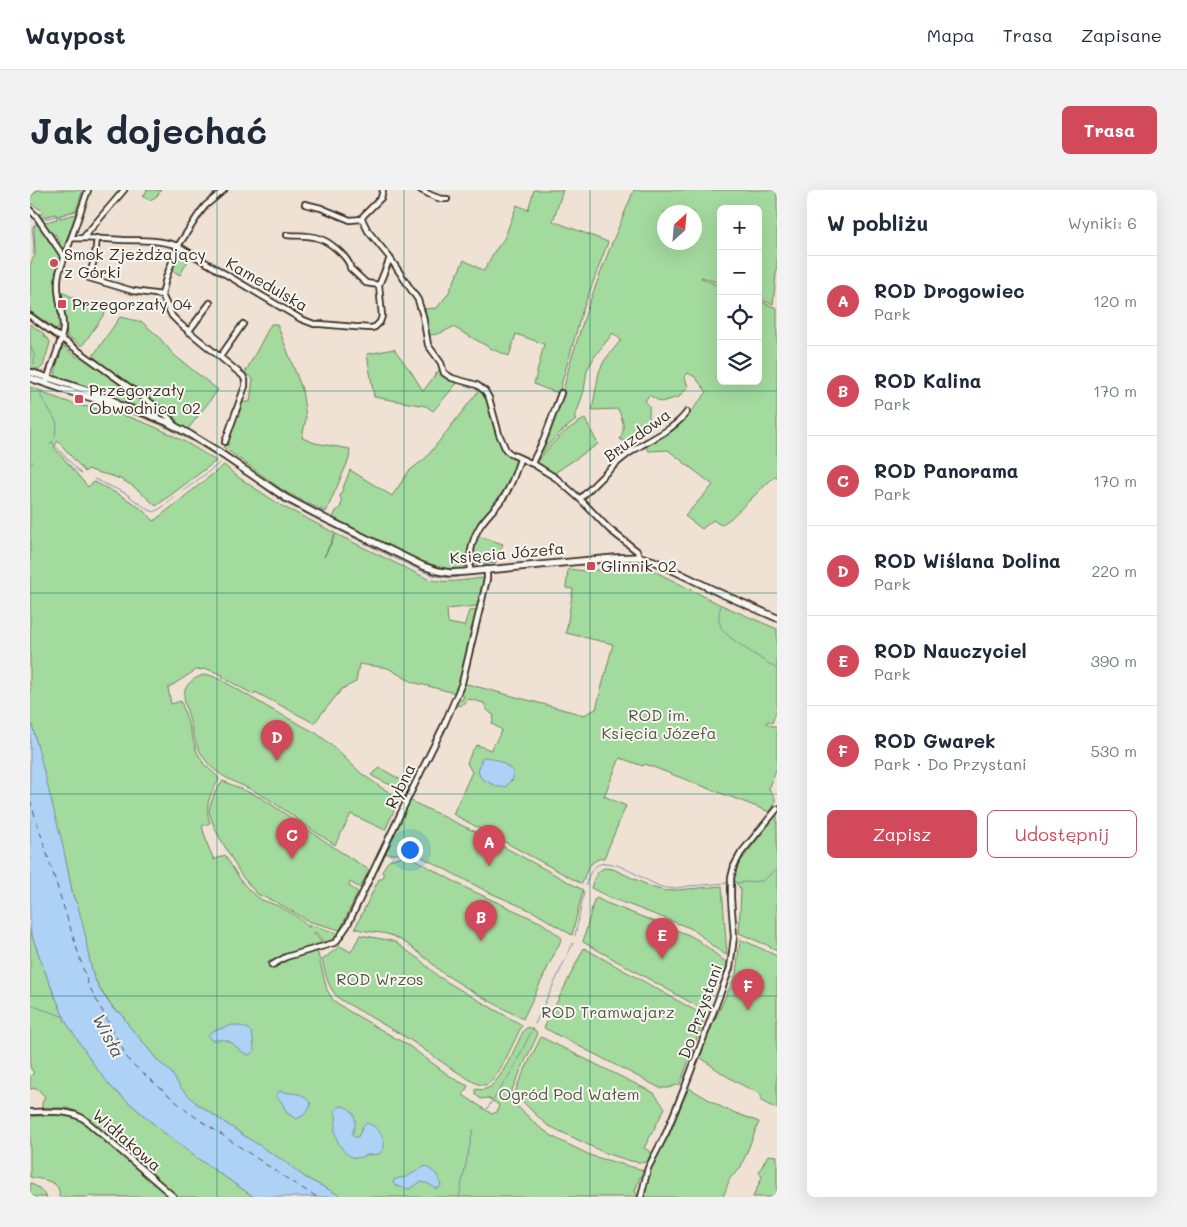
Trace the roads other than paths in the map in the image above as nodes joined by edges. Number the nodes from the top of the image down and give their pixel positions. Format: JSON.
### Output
{"nodes":[{"id":1,"x":88,"y":190,"type":"edge"},
{"id":2,"x":124,"y":190,"type":"edge"},
{"id":3,"x":224,"y":190,"type":"edge"},
{"id":4,"x":383,"y":190,"type":"edge"},
{"id":5,"x":421,"y":190,"type":"edge"},
{"id":6,"x":447,"y":199,"type":"dead end"},
{"id":7,"x":305,"y":204,"type":"dead end"},
{"id":8,"x":30,"y":210,"type":"edge"},
{"id":9,"x":362,"y":220,"type":"junction"},
{"id":10,"x":287,"y":235,"type":"dead end"},
{"id":11,"x":71,"y":238,"type":"junction"},
{"id":12,"x":83,"y":238,"type":"junction"},
{"id":13,"x":97,"y":238,"type":"junction"},
{"id":14,"x":178,"y":246,"type":"junction"},
{"id":15,"x":64,"y":257,"type":"junction"},
{"id":16,"x":390,"y":258,"type":"junction"},
{"id":17,"x":379,"y":285,"type":"junction"},
{"id":18,"x":162,"y":295,"type":"junction"},
{"id":19,"x":210,"y":303,"type":"dead end"},
{"id":20,"x":30,"y":316,"type":"edge"},
{"id":21,"x":243,"y":324,"type":"dead end"},
{"id":22,"x":188,"y":332,"type":"junction"},
{"id":23,"x":61,"y":338,"type":"junction"},
{"id":24,"x":220,"y":357,"type":"junction"},
{"id":25,"x":30,"y":372,"type":"edge"},
{"id":26,"x":48,"y":377,"type":"junction"},
{"id":27,"x":32,"y":379,"type":"edge"},
{"id":28,"x":46,"y":384,"type":"junction"},
{"id":29,"x":561,"y":393,"type":"dead end"},
{"id":30,"x":122,"y":406,"type":"junction"},
{"id":31,"x":687,"y":412,"type":"dead end"},
{"id":32,"x":174,"y":426,"type":"junction"},
{"id":33,"x":225,"y":442,"type":"dead end"},
{"id":34,"x":520,"y":459,"type":"junction"},
{"id":35,"x":532,"y":463,"type":"junction"},
{"id":36,"x":580,"y":499,"type":"junction"},
{"id":37,"x":640,"y":557,"type":"junction"},
{"id":38,"x":487,"y":569,"type":"junction"},
{"id":39,"x":470,"y":571,"type":"junction"},
{"id":40,"x":777,"y":618,"type":"edge"},
{"id":41,"x":777,"y":809,"type":"edge"},
{"id":42,"x":272,"y":964,"type":"dead end"},
{"id":43,"x":30,"y":1112,"type":"edge"},
{"id":44,"x":174,"y":1197,"type":"edge"},
{"id":45,"x":641,"y":1197,"type":"edge"}],
"edges":[{"from":1,"to":11,"type":"street"},
{"from":2,"to":12,"type":"street"},
{"from":3,"to":14,"type":"street"},
{"from":4,"to":9,"type":"street"},
{"from":5,"to":6,"type":"street"},
{"from":7,"to":9,"type":"street"},
{"from":8,"to":15,"type":"street"},
{"from":9,"to":16,"type":"street"},
{"from":10,"to":17,"type":"street"},
{"from":11,"to":12,"type":"street"},
{"from":11,"to":15,"type":"street"},
{"from":12,"to":13,"type":"street"},
{"from":13,"to":14,"type":"street"},
{"from":13,"to":18,"type":"street"},
{"from":14,"to":17,"type":"street","name":"Kamedulska"},
{"from":14,"to":18,"type":"street"},
{"from":15,"to":23,"type":"street"},
{"from":16,"to":17,"type":"street","name":"Kamedulska"},
{"from":16,"to":34,"type":"street"},
{"from":18,"to":22,"type":"street"},
{"from":19,"to":22,"type":"street"},
{"from":20,"to":23,"type":"street","name":"Księcia Józefa"},
{"from":21,"to":24,"type":"street"},
{"from":22,"to":24,"type":"street"},
{"from":23,"to":26,"type":"street"},
{"from":23,"to":32,"type":"street","name":"Księcia Józefa"},
{"from":24,"to":33,"type":"street"},
{"from":25,"to":26,"type":"main road","name":"Księcia Józefa"},
{"from":26,"to":28,"type":"street"},
{"from":26,"to":30,"type":"main road","name":"Księcia Józefa"},
{"from":27,"to":28,"type":"main road","name":"Księcia Józefa"},
{"from":28,"to":30,"type":"main road","name":"Księcia Józefa"},
{"from":29,"to":35,"type":"street"},
{"from":30,"to":32,"type":"main road","name":"Księcia Józefa"},
{"from":31,"to":36,"type":"street","name":"Bruzdowa"},
{"from":32,"to":39,"type":"main road","name":"Księcia Józefa"},
{"from":34,"to":35,"type":"street"},
{"from":34,"to":39,"type":"street"},
{"from":35,"to":36,"type":"street"},
{"from":36,"to":37,"type":"street"},
{"from":37,"to":38,"type":"main road","name":"Księcia Józefa"},
{"from":37,"to":40,"type":"main road","name":"Księcia Józefa"},
{"from":38,"to":39,"type":"main road","name":"Księcia Józefa"},
{"from":38,"to":42,"type":"street","name":"Rybna"},
{"from":41,"to":45,"type":"street","name":"Do Przystani"},
{"from":43,"to":44,"type":"street","name":"Widłakowa"}]}
